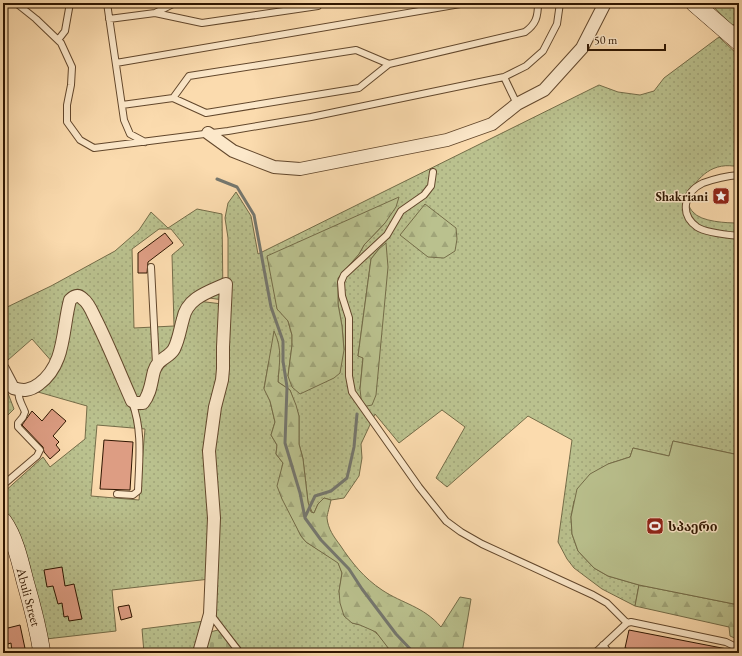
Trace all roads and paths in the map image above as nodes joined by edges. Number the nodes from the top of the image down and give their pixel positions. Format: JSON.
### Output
{"nodes":[{"id":1,"x":16,"y":3,"type":"edge"},
{"id":2,"x":70,"y":3,"type":"edge"},
{"id":3,"x":107,"y":3,"type":"edge"},
{"id":4,"x":175,"y":3,"type":"edge"},
{"id":5,"x":320,"y":3,"type":"edge"},
{"id":6,"x":466,"y":3,"type":"edge"},
{"id":7,"x":538,"y":3,"type":"edge"},
{"id":8,"x":560,"y":3,"type":"edge"},
{"id":9,"x":605,"y":3,"type":"edge"},
{"id":10,"x":694,"y":3,"type":"edge"},
{"id":11,"x":155,"y":13,"type":"junction"},
{"id":12,"x":109,"y":19,"type":"junction"},
{"id":13,"x":736,"y":33,"type":"edge"},
{"id":14,"x":58,"y":40,"type":"junction"},
{"id":15,"x":116,"y":63,"type":"junction"},
{"id":16,"x":389,"y":64,"type":"junction"},
{"id":17,"x":504,"y":78,"type":"junction"},
{"id":18,"x":173,"y":98,"type":"junction"},
{"id":19,"x":517,"y":104,"type":"junction"},
{"id":20,"x":122,"y":105,"type":"junction"},
{"id":21,"x":208,"y":133,"type":"junction"},
{"id":22,"x":145,"y":142,"type":"junction"},
{"id":23,"x":433,"y":172,"type":"dead end"},
{"id":24,"x":739,"y":175,"type":"edge"},
{"id":25,"x":739,"y":236,"type":"edge"},
{"id":26,"x":151,"y":267,"type":"dead end"},
{"id":27,"x":156,"y":366,"type":"junction"},
{"id":28,"x":3,"y":369,"type":"edge"},
{"id":29,"x":19,"y":390,"type":"junction"},
{"id":30,"x":132,"y":400,"type":"junction"},
{"id":31,"x":3,"y":485,"type":"edge"},
{"id":32,"x":117,"y":494,"type":"dead end"},
{"id":33,"x":3,"y":521,"type":"edge"},
{"id":34,"x":210,"y":614,"type":"junction"},
{"id":35,"x":627,"y":623,"type":"junction"},
{"id":36,"x":603,"y":645,"type":"junction"},
{"id":37,"x":739,"y":650,"type":"edge"},
{"id":38,"x":42,"y":653,"type":"edge"},
{"id":39,"x":199,"y":653,"type":"edge"},
{"id":40,"x":240,"y":653,"type":"edge"},
{"id":41,"x":595,"y":653,"type":"edge"},
{"id":42,"x":610,"y":653,"type":"edge"}],
"edges":[{"from":1,"to":14,"type":"lane"},
{"from":2,"to":14,"type":"lane"},
{"from":3,"to":12,"type":"lane"},
{"from":4,"to":11,"type":"lane"},
{"from":5,"to":11,"type":"lane"},
{"from":6,"to":15,"type":"lane"},
{"from":7,"to":16,"type":"lane"},
{"from":8,"to":17,"type":"lane"},
{"from":9,"to":19,"type":"street"},
{"from":10,"to":13,"type":"street"},
{"from":11,"to":12,"type":"lane"},
{"from":12,"to":15,"type":"lane"},
{"from":14,"to":22,"type":"lane"},
{"from":15,"to":20,"type":"lane"},
{"from":16,"to":18,"type":"lane"},
{"from":16,"to":18,"type":"lane"},
{"from":17,"to":19,"type":"lane"},
{"from":17,"to":21,"type":"lane"},
{"from":18,"to":20,"type":"lane"},
{"from":19,"to":21,"type":"street"},
{"from":20,"to":22,"type":"lane"},
{"from":21,"to":22,"type":"lane"},
{"from":23,"to":35,"type":"lane"},
{"from":24,"to":25,"type":"lane"},
{"from":26,"to":27,"type":"lane"},
{"from":27,"to":30,"type":"street"},
{"from":27,"to":34,"type":"street"},
{"from":28,"to":29,"type":"street"},
{"from":29,"to":30,"type":"street"},
{"from":29,"to":31,"type":"lane"},
{"from":30,"to":32,"type":"lane"},
{"from":33,"to":38,"type":"street","name":"Abuli Street"},
{"from":34,"to":39,"type":"street"},
{"from":34,"to":40,"type":"lane"},
{"from":35,"to":36,"type":"lane"},
{"from":35,"to":37,"type":"lane"},
{"from":36,"to":41,"type":"lane"},
{"from":36,"to":42,"type":"lane"}]}
